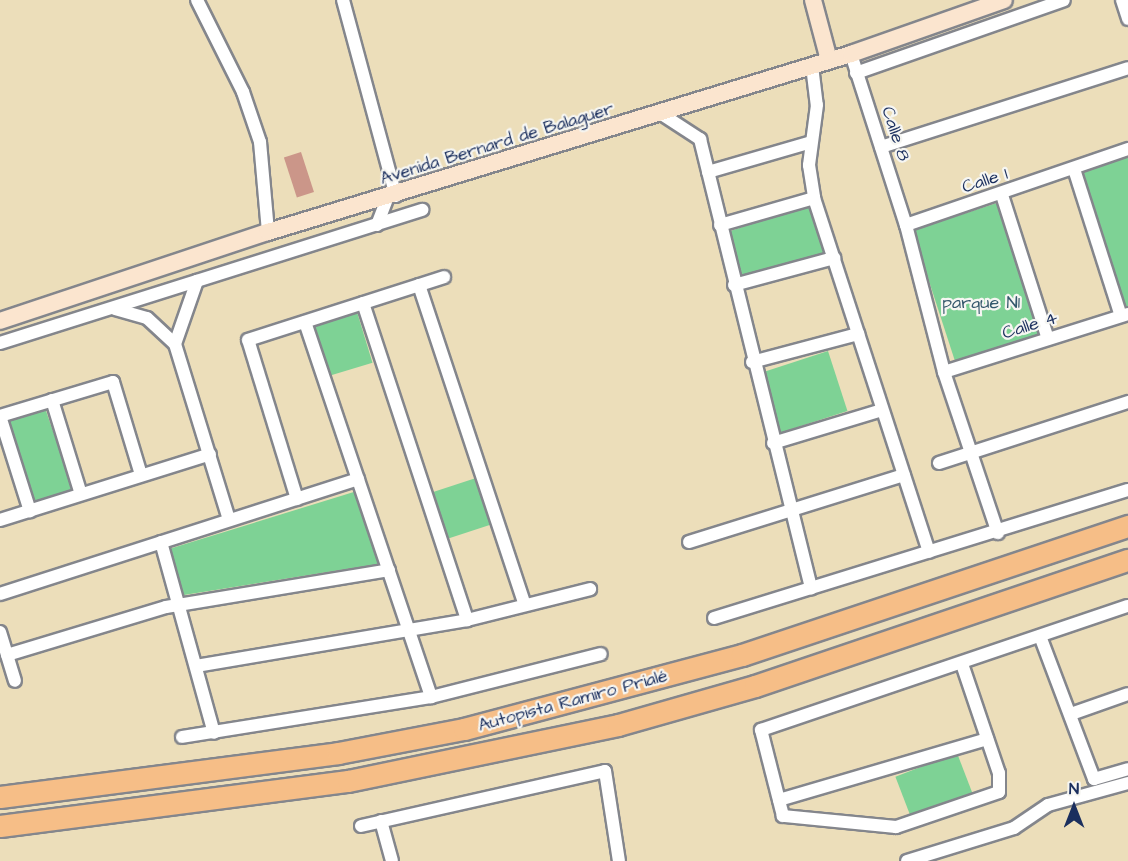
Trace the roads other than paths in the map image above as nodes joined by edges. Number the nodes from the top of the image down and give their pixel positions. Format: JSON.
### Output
{"nodes":[{"id":1,"x":197,"y":0,"type":"edge"},
{"id":2,"x":343,"y":0,"type":"edge"},
{"id":3,"x":1004,"y":0,"type":"edge"},
{"id":4,"x":1064,"y":0,"type":"edge"},
{"id":5,"x":1122,"y":0,"type":"edge"},
{"id":6,"x":812,"y":2,"type":"edge"},
{"id":7,"x":1128,"y":19,"type":"edge"},
{"id":8,"x":851,"y":54,"type":"junction"},
{"id":9,"x":829,"y":60,"type":"junction"},
{"id":10,"x":812,"y":66,"type":"junction"},
{"id":11,"x":1128,"y":68,"type":"edge"},
{"id":12,"x":856,"y":73,"type":"junction"},
{"id":13,"x":660,"y":113,"type":"junction"},
{"id":14,"x":811,"y":142,"type":"junction"},
{"id":15,"x":881,"y":147,"type":"junction"},
{"id":16,"x":1128,"y":149,"type":"edge"},
{"id":17,"x":1074,"y":169,"type":"junction"},
{"id":18,"x":708,"y":172,"type":"junction"},
{"id":19,"x":1002,"y":195,"type":"junction"},
{"id":20,"x":392,"y":198,"type":"junction"},
{"id":21,"x":814,"y":198,"type":"junction"},
{"id":22,"x":423,"y":210,"type":"dead end"},
{"id":23,"x":377,"y":225,"type":"junction"},
{"id":24,"x":720,"y":225,"type":"junction"},
{"id":25,"x":906,"y":225,"type":"junction"},
{"id":26,"x":268,"y":232,"type":"junction"},
{"id":27,"x":834,"y":258,"type":"junction"},
{"id":28,"x":444,"y":277,"type":"dead end"},
{"id":29,"x":196,"y":281,"type":"junction"},
{"id":30,"x":419,"y":285,"type":"junction"},
{"id":31,"x":734,"y":285,"type":"junction"},
{"id":32,"x":363,"y":303,"type":"junction"},
{"id":33,"x":111,"y":308,"type":"junction"},
{"id":34,"x":1125,"y":315,"type":"edge"},
{"id":35,"x":0,"y":321,"type":"edge"},
{"id":36,"x":305,"y":322,"type":"junction"},
{"id":37,"x":858,"y":334,"type":"junction"},
{"id":38,"x":1048,"y":339,"type":"junction"},
{"id":39,"x":0,"y":343,"type":"edge"},
{"id":40,"x":176,"y":344,"type":"junction"},
{"id":41,"x":752,"y":362,"type":"junction"},
{"id":42,"x":944,"y":372,"type":"junction"},
{"id":43,"x":52,"y":400,"type":"junction"},
{"id":44,"x":1128,"y":402,"type":"edge"},
{"id":45,"x":882,"y":410,"type":"junction"},
{"id":46,"x":0,"y":416,"type":"edge"},
{"id":47,"x":772,"y":443,"type":"junction"},
{"id":48,"x":970,"y":450,"type":"junction"},
{"id":49,"x":210,"y":454,"type":"junction"},
{"id":50,"x":939,"y":463,"type":"dead end"},
{"id":51,"x":141,"y":476,"type":"junction"},
{"id":52,"x":904,"y":476,"type":"junction"},
{"id":53,"x":358,"y":479,"type":"junction"},
{"id":54,"x":1128,"y":490,"type":"edge"},
{"id":55,"x":81,"y":495,"type":"junction"},
{"id":56,"x":297,"y":499,"type":"junction"},
{"id":57,"x":30,"y":511,"type":"junction"},
{"id":58,"x":790,"y":511,"type":"junction"},
{"id":59,"x":0,"y":520,"type":"edge"},
{"id":60,"x":229,"y":520,"type":"junction"},
{"id":61,"x":1128,"y":526,"type":"edge"},
{"id":62,"x":998,"y":533,"type":"junction"},
{"id":63,"x":161,"y":542,"type":"junction"},
{"id":64,"x":689,"y":542,"type":"dead end"},
{"id":65,"x":1077,"y":544,"type":"junction"},
{"id":66,"x":929,"y":552,"type":"junction"},
{"id":67,"x":1128,"y":560,"type":"edge"},
{"id":68,"x":389,"y":570,"type":"junction"},
{"id":69,"x":1057,"y":584,"type":"junction"},
{"id":70,"x":811,"y":588,"type":"junction"},
{"id":71,"x":590,"y":589,"type":"dead end"},
{"id":72,"x":0,"y":594,"type":"edge"},
{"id":73,"x":179,"y":604,"type":"junction"},
{"id":74,"x":525,"y":605,"type":"junction"},
{"id":75,"x":1128,"y":606,"type":"edge"},
{"id":76,"x":714,"y":618,"type":"dead end"},
{"id":77,"x":467,"y":620,"type":"junction"},
{"id":78,"x":410,"y":630,"type":"junction"},
{"id":79,"x":0,"y":632,"type":"edge"},
{"id":80,"x":1040,"y":636,"type":"junction"},
{"id":81,"x":601,"y":654,"type":"dead end"},
{"id":82,"x":7,"y":655,"type":"junction"},
{"id":83,"x":962,"y":664,"type":"junction"},
{"id":84,"x":196,"y":666,"type":"junction"},
{"id":85,"x":15,"y":681,"type":"dead end"},
{"id":86,"x":1128,"y":694,"type":"edge"},
{"id":87,"x":431,"y":697,"type":"junction"},
{"id":88,"x":1071,"y":714,"type":"junction"},
{"id":89,"x":214,"y":733,"type":"junction"},
{"id":90,"x":182,"y":737,"type":"dead end"},
{"id":91,"x":987,"y":739,"type":"junction"},
{"id":92,"x":1128,"y":769,"type":"edge"},
{"id":93,"x":1128,"y":783,"type":"edge"},
{"id":94,"x":0,"y":797,"type":"edge"},
{"id":95,"x":779,"y":800,"type":"junction"},
{"id":96,"x":381,"y":821,"type":"junction"},
{"id":97,"x":0,"y":826,"type":"edge"},
{"id":98,"x":361,"y":826,"type":"dead end"},
{"id":99,"x":392,"y":861,"type":"edge"},
{"id":100,"x":619,"y":861,"type":"edge"},
{"id":101,"x":907,"y":861,"type":"edge"}],
"edges":[{"from":1,"to":26,"type":"street"},
{"from":2,"to":20,"type":"street"},
{"from":3,"to":8,"type":"street","name":"Avenida Bernard de Balaguer"},
{"from":4,"to":12,"type":"street"},
{"from":5,"to":7,"type":"street"},
{"from":6,"to":9,"type":"street"},
{"from":8,"to":9,"type":"street","name":"Avenida Bernard de Balaguer"},
{"from":8,"to":12,"type":"street","name":"Calle 8"},
{"from":9,"to":10,"type":"street","name":"Avenida Bernard de Balaguer"},
{"from":10,"to":13,"type":"street","name":"Avenida Bernard de Balaguer"},
{"from":10,"to":14,"type":"street"},
{"from":11,"to":15,"type":"street"},
{"from":12,"to":15,"type":"street","name":"Calle 8"},
{"from":13,"to":18,"type":"street"},
{"from":13,"to":20,"type":"street","name":"Avenida Bernard de Balaguer"},
{"from":14,"to":18,"type":"street"},
{"from":14,"to":21,"type":"street"},
{"from":15,"to":25,"type":"street","name":"Calle 8"},
{"from":16,"to":17,"type":"street","name":"Calle 1"},
{"from":17,"to":19,"type":"street","name":"Calle 1"},
{"from":17,"to":34,"type":"street"},
{"from":18,"to":24,"type":"street"},
{"from":19,"to":25,"type":"street","name":"Calle 1"},
{"from":19,"to":38,"type":"street"},
{"from":20,"to":23,"type":"street"},
{"from":20,"to":26,"type":"street","name":"Avenida Bernard de Balaguer"},
{"from":21,"to":24,"type":"street"},
{"from":21,"to":27,"type":"street"},
{"from":22,"to":23,"type":"street"},
{"from":23,"to":29,"type":"street"},
{"from":24,"to":31,"type":"street"},
{"from":25,"to":42,"type":"street","name":"Calle 8"},
{"from":26,"to":35,"type":"street","name":"Avenida Bernard de Balaguer"},
{"from":27,"to":31,"type":"street"},
{"from":27,"to":37,"type":"street"},
{"from":28,"to":30,"type":"street"},
{"from":29,"to":33,"type":"street"},
{"from":29,"to":40,"type":"street"},
{"from":30,"to":32,"type":"street"},
{"from":30,"to":74,"type":"street"},
{"from":31,"to":41,"type":"street"},
{"from":32,"to":36,"type":"street"},
{"from":32,"to":77,"type":"street"},
{"from":33,"to":39,"type":"street"},
{"from":33,"to":40,"type":"street"},
{"from":34,"to":38,"type":"street","name":"Calle 4"},
{"from":36,"to":53,"type":"street"},
{"from":36,"to":56,"type":"street"},
{"from":37,"to":41,"type":"street"},
{"from":37,"to":45,"type":"street"},
{"from":38,"to":42,"type":"street","name":"Calle 4"},
{"from":40,"to":49,"type":"street"},
{"from":41,"to":47,"type":"street"},
{"from":42,"to":48,"type":"street","name":"Calle 8"},
{"from":43,"to":46,"type":"street"},
{"from":43,"to":51,"type":"street"},
{"from":43,"to":55,"type":"street"},
{"from":44,"to":48,"type":"street"},
{"from":45,"to":47,"type":"street"},
{"from":45,"to":52,"type":"street"},
{"from":46,"to":57,"type":"street"},
{"from":47,"to":58,"type":"street"},
{"from":48,"to":50,"type":"street"},
{"from":48,"to":62,"type":"street","name":"Calle 8"},
{"from":49,"to":51,"type":"street"},
{"from":49,"to":60,"type":"street"},
{"from":51,"to":55,"type":"street"},
{"from":52,"to":58,"type":"street"},
{"from":52,"to":66,"type":"street"},
{"from":53,"to":56,"type":"street"},
{"from":53,"to":68,"type":"street"},
{"from":54,"to":62,"type":"street"},
{"from":55,"to":57,"type":"street"},
{"from":56,"to":60,"type":"street"},
{"from":57,"to":59,"type":"street"},
{"from":58,"to":64,"type":"street"},
{"from":58,"to":70,"type":"street"},
{"from":60,"to":63,"type":"street"},
{"from":61,"to":65,"type":"highway","name":"Autopista Ramiro Prialé"},
{"from":62,"to":66,"type":"street"},
{"from":63,"to":72,"type":"street"},
{"from":63,"to":73,"type":"street"},
{"from":65,"to":69,"type":"highway"},
{"from":65,"to":94,"type":"highway","name":"Autopista Ramiro Prialé"},
{"from":66,"to":70,"type":"street"},
{"from":67,"to":69,"type":"highway","name":"Autopista Ramiro Prialé"},
{"from":68,"to":73,"type":"street"},
{"from":68,"to":78,"type":"street"},
{"from":69,"to":97,"type":"highway","name":"Autopista Ramiro Prialé"},
{"from":70,"to":76,"type":"street"},
{"from":71,"to":74,"type":"street"},
{"from":73,"to":82,"type":"street"},
{"from":73,"to":84,"type":"street"},
{"from":74,"to":77,"type":"street"},
{"from":75,"to":80,"type":"street"},
{"from":77,"to":78,"type":"street"},
{"from":78,"to":84,"type":"street"},
{"from":78,"to":87,"type":"street"},
{"from":79,"to":82,"type":"street"},
{"from":80,"to":83,"type":"street"},
{"from":80,"to":88,"type":"street"},
{"from":81,"to":87,"type":"street"},
{"from":82,"to":85,"type":"street"},
{"from":83,"to":91,"type":"street"},
{"from":83,"to":95,"type":"street"},
{"from":84,"to":89,"type":"street"},
{"from":86,"to":88,"type":"street"},
{"from":87,"to":89,"type":"street"},
{"from":88,"to":92,"type":"street"},
{"from":89,"to":90,"type":"street"},
{"from":91,"to":95,"type":"street"},
{"from":91,"to":95,"type":"street"},
{"from":93,"to":101,"type":"street"},
{"from":96,"to":98,"type":"street"},
{"from":96,"to":99,"type":"street"},
{"from":96,"to":100,"type":"street"}]}
